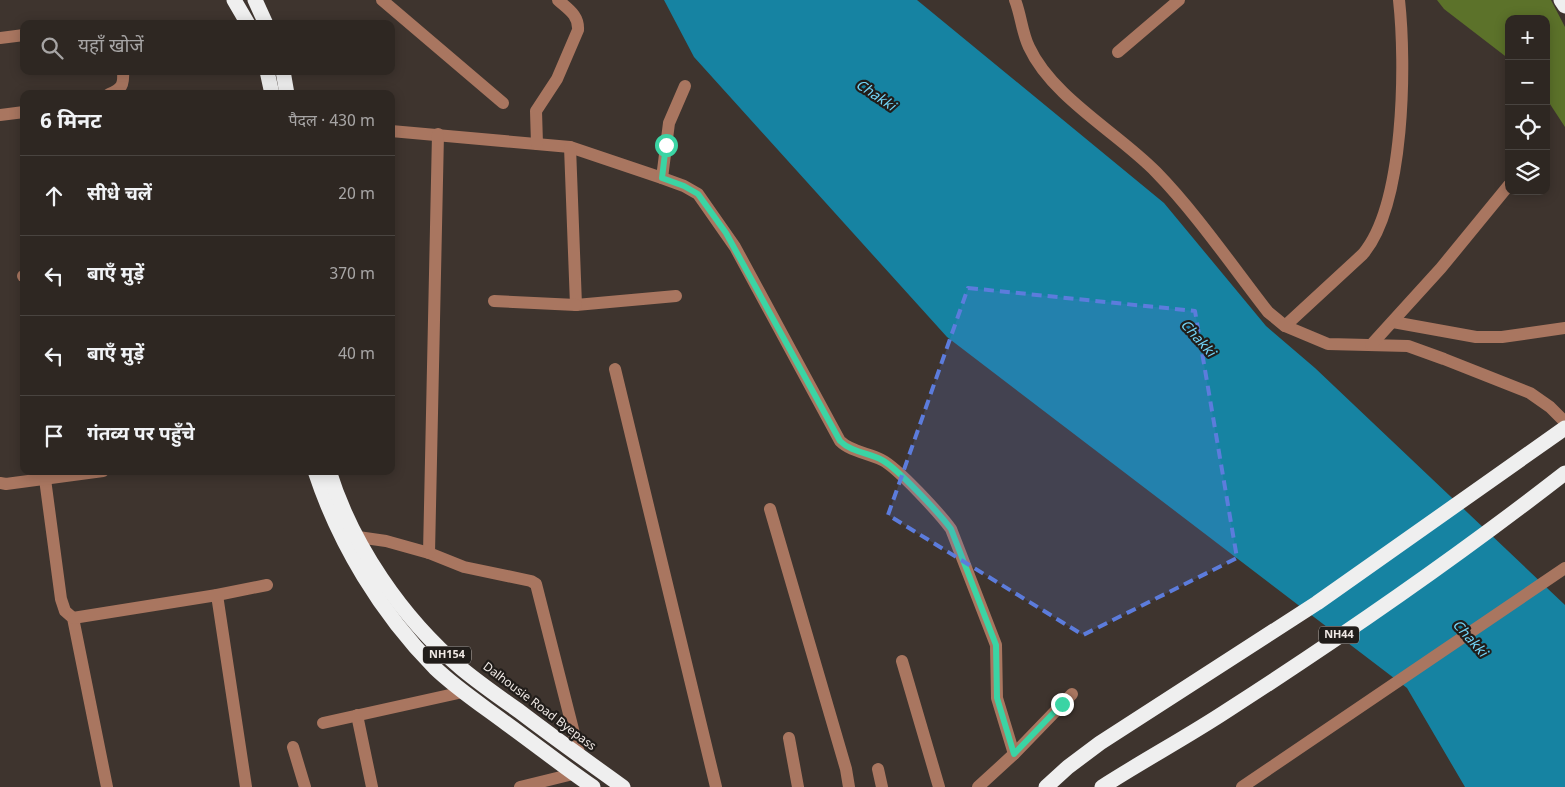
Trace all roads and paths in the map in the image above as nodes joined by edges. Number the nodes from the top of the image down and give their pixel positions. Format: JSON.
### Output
{"nodes":[{"id":1,"x":234,"y":0,"type":"edge"},
{"id":2,"x":255,"y":0,"type":"edge"},
{"id":3,"x":382,"y":0,"type":"edge"},
{"id":4,"x":558,"y":0,"type":"edge"},
{"id":5,"x":1179,"y":0,"type":"edge"},
{"id":6,"x":1399,"y":0,"type":"edge"},
{"id":7,"x":1561,"y":0,"type":"edge"},
{"id":8,"x":1017,"y":1,"type":"edge"},
{"id":9,"x":1565,"y":6,"type":"edge"},
{"id":10,"x":246,"y":20,"type":"edge"},
{"id":11,"x":264,"y":20,"type":"edge"},
{"id":12,"x":20,"y":36,"type":"edge"},
{"id":13,"x":0,"y":38,"type":"edge"},
{"id":14,"x":1118,"y":52,"type":"dead end"},
{"id":15,"x":123,"y":75,"type":"edge"},
{"id":16,"x":268,"y":75,"type":"edge"},
{"id":17,"x":285,"y":75,"type":"edge"},
{"id":18,"x":684,"y":86,"type":"dead end"},
{"id":19,"x":120,"y":90,"type":"edge"},
{"id":20,"x":271,"y":90,"type":"edge"},
{"id":21,"x":286,"y":90,"type":"edge"},
{"id":22,"x":503,"y":103,"type":"dead end"},
{"id":23,"x":20,"y":112,"type":"edge"},
{"id":24,"x":0,"y":115,"type":"edge"},
{"id":25,"x":395,"y":131,"type":"edge"},
{"id":26,"x":438,"y":134,"type":"junction"},
{"id":27,"x":537,"y":144,"type":"junction"},
{"id":28,"x":570,"y":147,"type":"junction"},
{"id":29,"x":662,"y":178,"type":"junction"},
{"id":30,"x":1505,"y":190,"type":"edge"},
{"id":31,"x":676,"y":296,"type":"dead end"},
{"id":32,"x":494,"y":301,"type":"dead end"},
{"id":33,"x":576,"y":305,"type":"junction"},
{"id":34,"x":1392,"y":322,"type":"junction"},
{"id":35,"x":1285,"y":326,"type":"junction"},
{"id":36,"x":1565,"y":328,"type":"edge"},
{"id":37,"x":1371,"y":345,"type":"junction"},
{"id":38,"x":615,"y":369,"type":"dead end"},
{"id":39,"x":1565,"y":422,"type":"edge"},
{"id":40,"x":1565,"y":428,"type":"edge"},
{"id":41,"x":1565,"y":473,"type":"edge"},
{"id":42,"x":74,"y":475,"type":"edge"},
{"id":43,"x":317,"y":475,"type":"edge"},
{"id":44,"x":330,"y":475,"type":"edge"},
{"id":45,"x":45,"y":479,"type":"junction"},
{"id":46,"x":0,"y":483,"type":"edge"},
{"id":47,"x":770,"y":509,"type":"dead end"},
{"id":48,"x":358,"y":538,"type":"junction"},
{"id":49,"x":429,"y":552,"type":"junction"},
{"id":50,"x":1565,"y":568,"type":"edge"},
{"id":51,"x":267,"y":585,"type":"dead end"},
{"id":52,"x":217,"y":595,"type":"junction"},
{"id":53,"x":73,"y":618,"type":"junction"},
{"id":54,"x":902,"y":661,"type":"dead end"},
{"id":55,"x":464,"y":692,"type":"junction"},
{"id":56,"x":1072,"y":694,"type":"dead end"},
{"id":57,"x":357,"y":715,"type":"junction"},
{"id":58,"x":323,"y":722,"type":"dead end"},
{"id":59,"x":789,"y":738,"type":"dead end"},
{"id":60,"x":293,"y":746,"type":"dead end"},
{"id":61,"x":1014,"y":754,"type":"junction"},
{"id":62,"x":580,"y":757,"type":"junction"},
{"id":63,"x":878,"y":769,"type":"dead end"},
{"id":64,"x":573,"y":774,"type":"junction"},
{"id":65,"x":107,"y":787,"type":"edge"},
{"id":66,"x":246,"y":787,"type":"edge"},
{"id":67,"x":305,"y":787,"type":"edge"},
{"id":68,"x":372,"y":787,"type":"edge"},
{"id":69,"x":520,"y":787,"type":"edge"},
{"id":70,"x":593,"y":787,"type":"edge"},
{"id":71,"x":623,"y":787,"type":"edge"},
{"id":72,"x":716,"y":787,"type":"edge"},
{"id":73,"x":798,"y":787,"type":"edge"},
{"id":74,"x":849,"y":787,"type":"edge"},
{"id":75,"x":882,"y":787,"type":"edge"},
{"id":76,"x":939,"y":787,"type":"edge"},
{"id":77,"x":978,"y":787,"type":"edge"},
{"id":78,"x":1046,"y":787,"type":"edge"},
{"id":79,"x":1102,"y":787,"type":"edge"},
{"id":80,"x":1242,"y":787,"type":"edge"}],
"edges":[{"from":1,"to":10,"type":"highway"},
{"from":2,"to":11,"type":"highway"},
{"from":3,"to":22,"type":"street"},
{"from":4,"to":27,"type":"street"},
{"from":5,"to":14,"type":"street"},
{"from":6,"to":35,"type":"street"},
{"from":7,"to":9,"type":"highway"},
{"from":8,"to":35,"type":"street"},
{"from":12,"to":13,"type":"street"},
{"from":15,"to":19,"type":"street"},
{"from":16,"to":20,"type":"highway"},
{"from":17,"to":21,"type":"highway"},
{"from":18,"to":29,"type":"street"},
{"from":23,"to":24,"type":"street"},
{"from":25,"to":26,"type":"street"},
{"from":26,"to":27,"type":"street"},
{"from":26,"to":49,"type":"street"},
{"from":27,"to":28,"type":"street"},
{"from":28,"to":29,"type":"street"},
{"from":28,"to":33,"type":"street"},
{"from":29,"to":61,"type":"street"},
{"from":30,"to":34,"type":"street"},
{"from":31,"to":33,"type":"street"},
{"from":32,"to":33,"type":"street"},
{"from":34,"to":36,"type":"street"},
{"from":34,"to":37,"type":"street"},
{"from":35,"to":37,"type":"street"},
{"from":37,"to":39,"type":"street"},
{"from":38,"to":72,"type":"street"},
{"from":40,"to":78,"type":"highway"},
{"from":41,"to":79,"type":"highway","number":"NH44"},
{"from":42,"to":45,"type":"street"},
{"from":43,"to":55,"type":"highway","number":"NH154"},
{"from":44,"to":48,"type":"highway","name":"Dalhousie Road Byepass","number":"NH154"},
{"from":45,"to":46,"type":"street"},
{"from":45,"to":53,"type":"street"},
{"from":47,"to":74,"type":"street"},
{"from":48,"to":49,"type":"street"},
{"from":48,"to":62,"type":"highway","name":"Dalhousie Road Byepass","number":"NH154"},
{"from":49,"to":62,"type":"street"},
{"from":50,"to":80,"type":"street"},
{"from":51,"to":52,"type":"street"},
{"from":52,"to":53,"type":"street"},
{"from":52,"to":66,"type":"street"},
{"from":53,"to":65,"type":"street"},
{"from":54,"to":76,"type":"street"},
{"from":55,"to":57,"type":"street"},
{"from":55,"to":64,"type":"highway","number":"NH154"},
{"from":56,"to":61,"type":"street"},
{"from":57,"to":58,"type":"street"},
{"from":57,"to":68,"type":"street"},
{"from":59,"to":73,"type":"street"},
{"from":60,"to":67,"type":"street"},
{"from":61,"to":77,"type":"street"},
{"from":62,"to":71,"type":"highway","name":"Dalhousie Road Byepass","number":"NH154"},
{"from":63,"to":75,"type":"street"},
{"from":64,"to":69,"type":"street"},
{"from":64,"to":70,"type":"highway","number":"NH154"}]}
